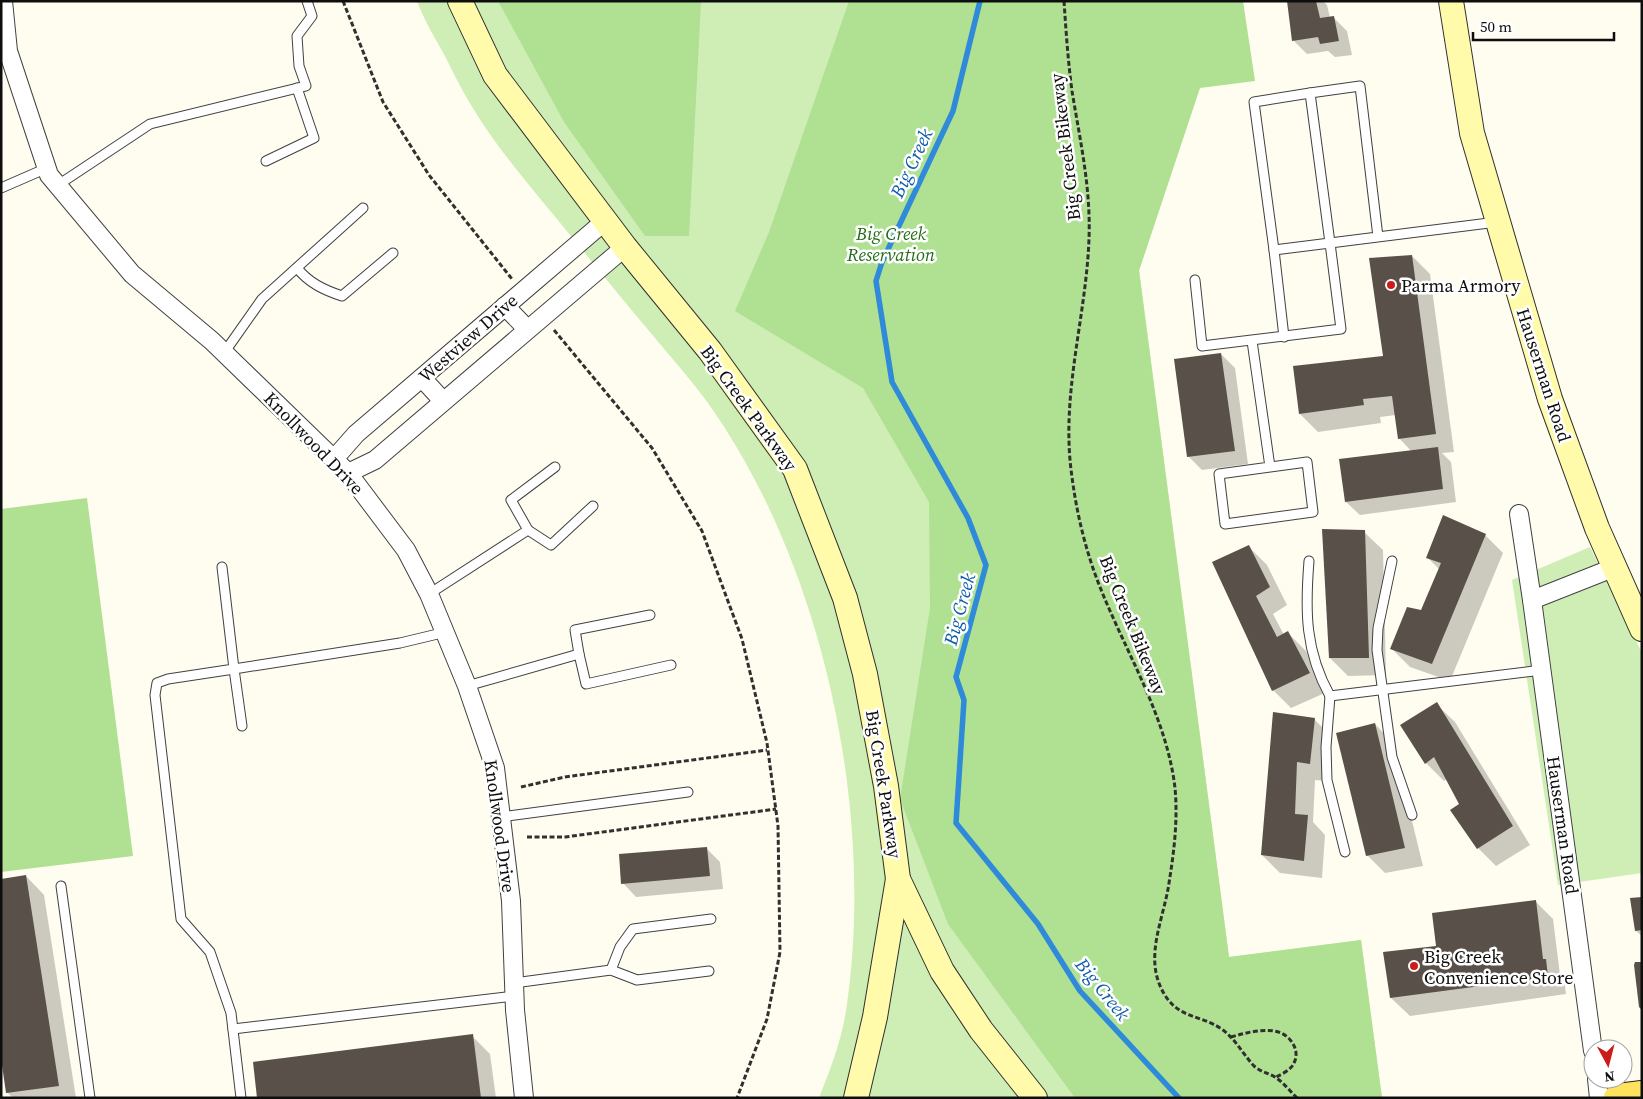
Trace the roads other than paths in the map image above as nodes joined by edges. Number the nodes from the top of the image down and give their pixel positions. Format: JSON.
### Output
{"nodes":[{"id":1,"x":3,"y":1,"type":"edge"},
{"id":2,"x":307,"y":1,"type":"edge"},
{"id":3,"x":460,"y":1,"type":"edge"},
{"id":4,"x":1452,"y":1,"type":"edge"},
{"id":5,"x":297,"y":88,"type":"junction"},
{"id":6,"x":1310,"y":93,"type":"junction"},
{"id":7,"x":266,"y":161,"type":"dead end"},
{"id":8,"x":47,"y":168,"type":"junction"},
{"id":9,"x":58,"y":185,"type":"junction"},
{"id":10,"x":1,"y":188,"type":"edge"},
{"id":11,"x":363,"y":208,"type":"dead end"},
{"id":12,"x":606,"y":221,"type":"junction"},
{"id":13,"x":1497,"y":222,"type":"junction"},
{"id":14,"x":1378,"y":237,"type":"junction"},
{"id":15,"x":1330,"y":243,"type":"junction"},
{"id":16,"x":625,"y":247,"type":"junction"},
{"id":17,"x":1274,"y":250,"type":"junction"},
{"id":18,"x":393,"y":253,"type":"dead end"},
{"id":19,"x":297,"y":268,"type":"junction"},
{"id":20,"x":1196,"y":280,"type":"dead end"},
{"id":21,"x":505,"y":306,"type":"junction"},
{"id":22,"x":528,"y":329,"type":"junction"},
{"id":23,"x":1284,"y":336,"type":"junction"},
{"id":24,"x":1252,"y":341,"type":"junction"},
{"id":25,"x":224,"y":353,"type":"junction"},
{"id":26,"x":422,"y":378,"type":"junction"},
{"id":27,"x":443,"y":401,"type":"junction"},
{"id":28,"x":334,"y":460,"type":"junction"},
{"id":29,"x":555,"y":467,"type":"dead end"},
{"id":30,"x":1270,"y":468,"type":"junction"},
{"id":31,"x":348,"y":473,"type":"junction"},
{"id":32,"x":593,"y":506,"type":"dead end"},
{"id":33,"x":1519,"y":514,"type":"dead end"},
{"id":34,"x":528,"y":530,"type":"junction"},
{"id":35,"x":1309,"y":561,"type":"dead end"},
{"id":36,"x":1392,"y":561,"type":"dead end"},
{"id":37,"x":222,"y":567,"type":"dead end"},
{"id":38,"x":1613,"y":568,"type":"junction"},
{"id":39,"x":429,"y":594,"type":"junction"},
{"id":40,"x":1532,"y":600,"type":"junction"},
{"id":41,"x":650,"y":615,"type":"dead end"},
{"id":42,"x":1642,"y":629,"type":"edge"},
{"id":43,"x":446,"y":632,"type":"junction"},
{"id":44,"x":579,"y":654,"type":"junction"},
{"id":45,"x":671,"y":665,"type":"dead end"},
{"id":46,"x":234,"y":669,"type":"junction"},
{"id":47,"x":1542,"y":670,"type":"junction"},
{"id":48,"x":467,"y":686,"type":"junction"},
{"id":49,"x":1381,"y":690,"type":"junction"},
{"id":50,"x":1330,"y":696,"type":"junction"},
{"id":51,"x":242,"y":726,"type":"dead end"},
{"id":52,"x":688,"y":792,"type":"dead end"},
{"id":53,"x":501,"y":816,"type":"junction"},
{"id":54,"x":1412,"y":816,"type":"dead end"},
{"id":55,"x":1345,"y":852,"type":"dead end"},
{"id":56,"x":898,"y":879,"type":"junction"},
{"id":57,"x":61,"y":886,"type":"dead end"},
{"id":58,"x":711,"y":919,"type":"dead end"},
{"id":59,"x":611,"y":970,"type":"junction"},
{"id":60,"x":709,"y":971,"type":"dead end"},
{"id":61,"x":514,"y":989,"type":"junction"},
{"id":62,"x":233,"y":1030,"type":"junction"},
{"id":63,"x":1591,"y":1039,"type":"edge"},
{"id":64,"x":1642,"y":1094,"type":"edge"},
{"id":65,"x":90,"y":1098,"type":"edge"},
{"id":66,"x":241,"y":1098,"type":"edge"},
{"id":67,"x":524,"y":1098,"type":"edge"},
{"id":68,"x":856,"y":1098,"type":"edge"},
{"id":69,"x":1035,"y":1098,"type":"edge"},
{"id":70,"x":1618,"y":1098,"type":"edge"}],
"edges":[{"from":1,"to":8,"type":"street","name":"Knollwood Drive"},
{"from":2,"to":5,"type":"lane"},
{"from":3,"to":12,"type":"street","name":"Big Creek Parkway"},
{"from":4,"to":13,"type":"street","name":"Hauserman Road"},
{"from":5,"to":7,"type":"lane"},
{"from":5,"to":9,"type":"lane"},
{"from":6,"to":14,"type":"lane"},
{"from":6,"to":15,"type":"lane"},
{"from":6,"to":17,"type":"lane"},
{"from":8,"to":9,"type":"street","name":"Knollwood Drive"},
{"from":8,"to":10,"type":"lane"},
{"from":9,"to":25,"type":"street","name":"Knollwood Drive"},
{"from":11,"to":19,"type":"lane"},
{"from":12,"to":16,"type":"street","name":"Big Creek Parkway"},
{"from":12,"to":21,"type":"street","name":"Westview Drive"},
{"from":13,"to":14,"type":"lane"},
{"from":13,"to":38,"type":"street","name":"Hauserman Road"},
{"from":14,"to":15,"type":"lane"},
{"from":15,"to":17,"type":"lane"},
{"from":15,"to":23,"type":"lane"},
{"from":16,"to":22,"type":"street","name":"Westview Drive"},
{"from":16,"to":56,"type":"street","name":"Big Creek Parkway"},
{"from":17,"to":23,"type":"lane"},
{"from":18,"to":19,"type":"lane"},
{"from":19,"to":25,"type":"lane"},
{"from":20,"to":24,"type":"lane"},
{"from":21,"to":22,"type":"street"},
{"from":21,"to":26,"type":"street","name":"Westview Drive"},
{"from":22,"to":27,"type":"street","name":"Westview Drive"},
{"from":23,"to":24,"type":"lane"},
{"from":24,"to":30,"type":"lane"},
{"from":25,"to":28,"type":"street","name":"Knollwood Drive"},
{"from":26,"to":27,"type":"street"},
{"from":26,"to":28,"type":"street","name":"Westview Drive"},
{"from":27,"to":31,"type":"street","name":"Westview Drive"},
{"from":28,"to":31,"type":"street","name":"Knollwood Drive"},
{"from":29,"to":34,"type":"lane"},
{"from":30,"to":30,"type":"lane"},
{"from":31,"to":39,"type":"street","name":"Knollwood Drive"},
{"from":32,"to":34,"type":"lane"},
{"from":33,"to":40,"type":"street","name":"Hauserman Road"},
{"from":34,"to":39,"type":"lane"},
{"from":35,"to":50,"type":"lane"},
{"from":36,"to":49,"type":"lane"},
{"from":37,"to":46,"type":"lane"},
{"from":38,"to":40,"type":"street"},
{"from":38,"to":42,"type":"street","name":"Hauserman Road"},
{"from":39,"to":43,"type":"street","name":"Knollwood Drive"},
{"from":40,"to":47,"type":"street","name":"Hauserman Road"},
{"from":41,"to":44,"type":"lane"},
{"from":43,"to":46,"type":"lane"},
{"from":43,"to":48,"type":"street","name":"Knollwood Drive"},
{"from":44,"to":45,"type":"lane"},
{"from":44,"to":48,"type":"lane"},
{"from":46,"to":51,"type":"lane"},
{"from":46,"to":62,"type":"lane"},
{"from":47,"to":49,"type":"lane"},
{"from":47,"to":63,"type":"street","name":"Hauserman Road"},
{"from":48,"to":53,"type":"street","name":"Knollwood Drive"},
{"from":49,"to":50,"type":"lane"},
{"from":49,"to":54,"type":"lane"},
{"from":50,"to":55,"type":"lane"},
{"from":52,"to":53,"type":"lane"},
{"from":53,"to":61,"type":"street","name":"Knollwood Drive"},
{"from":56,"to":68,"type":"street","name":"Big Creek Parkway"},
{"from":56,"to":69,"type":"street","name":"Big Creek Parkway"},
{"from":57,"to":65,"type":"lane"},
{"from":58,"to":59,"type":"lane"},
{"from":59,"to":60,"type":"lane"},
{"from":59,"to":61,"type":"lane"},
{"from":61,"to":62,"type":"lane"},
{"from":61,"to":67,"type":"street","name":"Knollwood Drive"},
{"from":62,"to":66,"type":"lane"},
{"from":64,"to":70,"type":"main road"}]}
